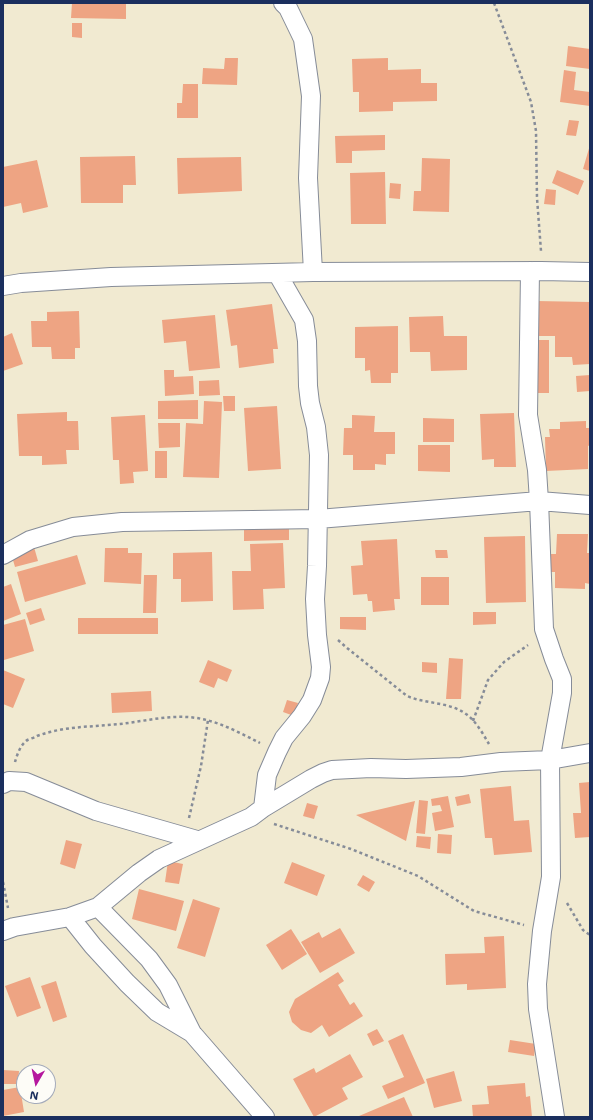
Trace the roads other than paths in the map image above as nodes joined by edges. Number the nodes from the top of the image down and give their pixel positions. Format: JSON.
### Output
{"nodes":[{"id":1,"x":283,"y":3,"type":"edge"},
{"id":2,"x":536,"y":271,"type":"junction"},
{"id":3,"x":313,"y":272,"type":"junction"},
{"id":4,"x":590,"y":272,"type":"edge"},
{"id":5,"x":278,"y":273,"type":"junction"},
{"id":6,"x":3,"y":286,"type":"edge"},
{"id":7,"x":539,"y":501,"type":"junction"},
{"id":8,"x":590,"y":505,"type":"edge"},
{"id":9,"x":318,"y":519,"type":"junction"},
{"id":10,"x":3,"y":555,"type":"edge"},
{"id":11,"x":590,"y":753,"type":"edge"},
{"id":12,"x":550,"y":760,"type":"junction"},
{"id":13,"x":6,"y":783,"type":"edge"},
{"id":14,"x":257,"y":812,"type":"junction"},
{"id":15,"x":191,"y":838,"type":"junction"},
{"id":16,"x":98,"y":907,"type":"junction"},
{"id":17,"x":70,"y":917,"type":"junction"},
{"id":18,"x":8,"y":929,"type":"edge"},
{"id":19,"x":192,"y":1033,"type":"junction"},
{"id":20,"x":265,"y":1117,"type":"edge"},
{"id":21,"x":555,"y":1117,"type":"edge"}],
"edges":[{"from":1,"to":3,"type":"street"},
{"from":2,"to":3,"type":"street"},
{"from":2,"to":4,"type":"street"},
{"from":2,"to":7,"type":"street"},
{"from":3,"to":5,"type":"street"},
{"from":5,"to":6,"type":"street"},
{"from":5,"to":9,"type":"street"},
{"from":7,"to":8,"type":"street"},
{"from":7,"to":9,"type":"street"},
{"from":7,"to":12,"type":"street"},
{"from":9,"to":10,"type":"street"},
{"from":9,"to":14,"type":"street"},
{"from":11,"to":12,"type":"street"},
{"from":12,"to":14,"type":"street"},
{"from":12,"to":21,"type":"street"},
{"from":13,"to":15,"type":"street"},
{"from":14,"to":15,"type":"street"},
{"from":15,"to":16,"type":"street"},
{"from":16,"to":17,"type":"street"},
{"from":16,"to":19,"type":"street"},
{"from":17,"to":18,"type":"street"},
{"from":17,"to":19,"type":"street"},
{"from":19,"to":20,"type":"street"}]}
